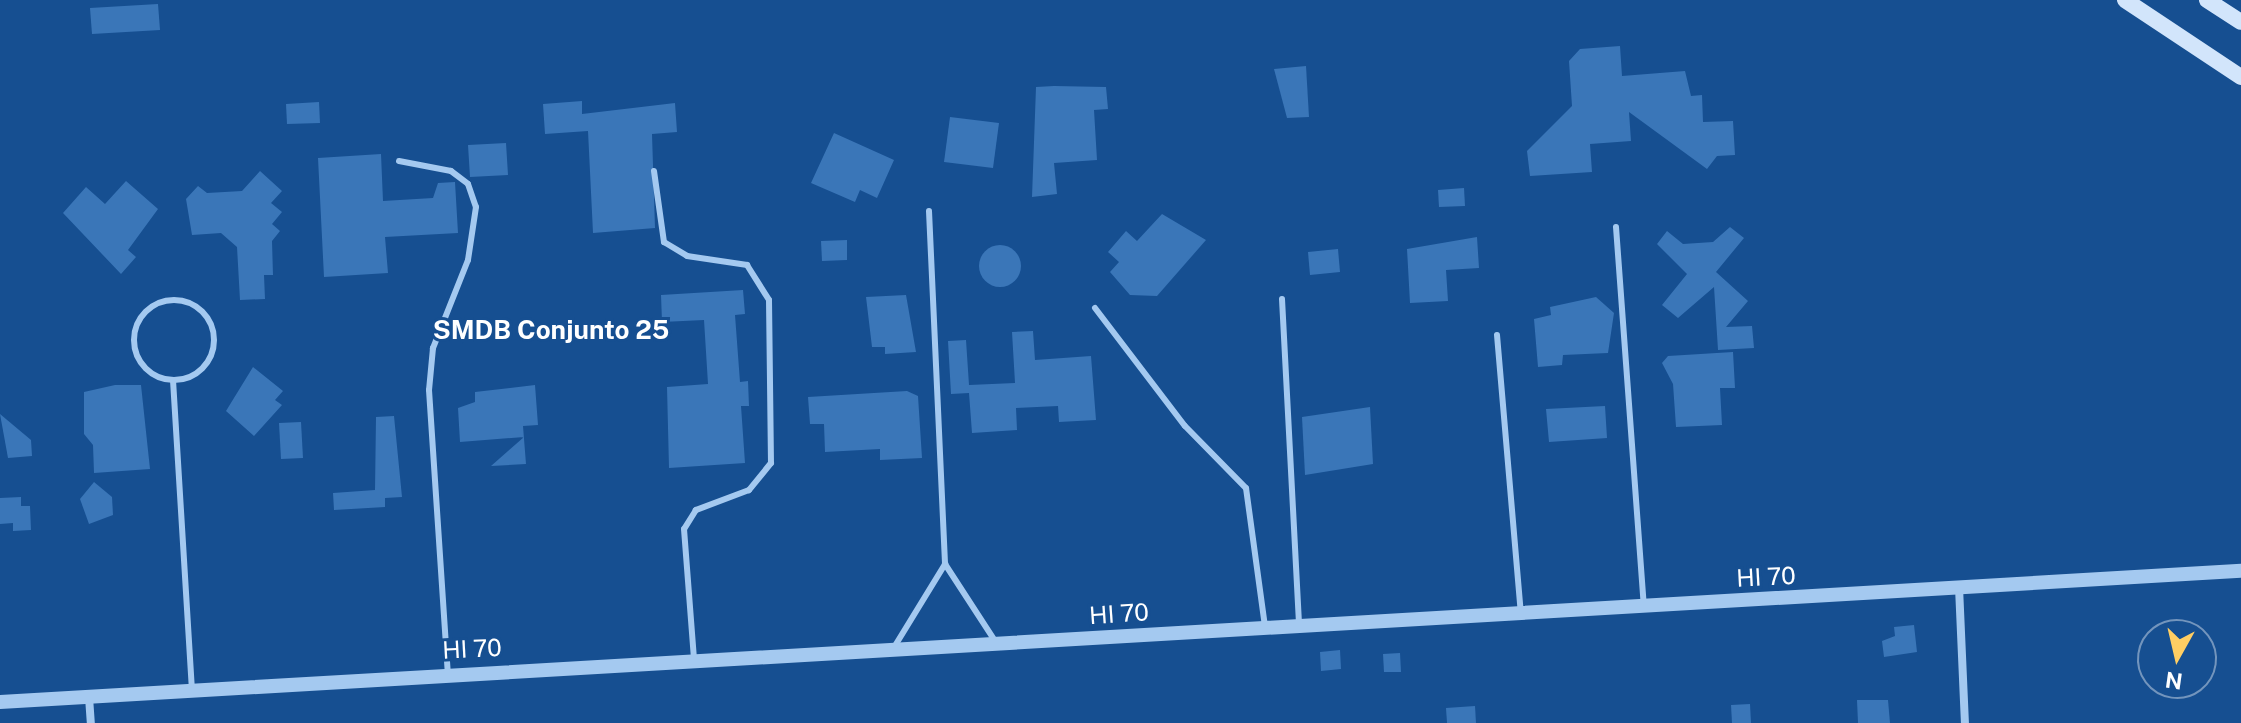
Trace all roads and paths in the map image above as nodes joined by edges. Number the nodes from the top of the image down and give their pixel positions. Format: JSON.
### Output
{"nodes":[{"id":1,"x":2125,"y":0,"type":"edge"},
{"id":2,"x":2207,"y":0,"type":"edge"},
{"id":3,"x":2241,"y":22,"type":"edge"},
{"id":4,"x":2241,"y":77,"type":"edge"},
{"id":5,"x":399,"y":161,"type":"dead end"},
{"id":6,"x":654,"y":171,"type":"dead end"},
{"id":7,"x":929,"y":211,"type":"dead end"},
{"id":8,"x":1616,"y":227,"type":"dead end"},
{"id":9,"x":1282,"y":299,"type":"dead end"},
{"id":10,"x":1095,"y":308,"type":"dead end"},
{"id":11,"x":1497,"y":335,"type":"dead end"},
{"id":12,"x":173,"y":380,"type":"junction"},
{"id":13,"x":945,"y":564,"type":"junction"},
{"id":14,"x":2241,"y":571,"type":"edge"},
{"id":15,"x":1959,"y":587,"type":"junction"},
{"id":16,"x":1644,"y":606,"type":"junction"},
{"id":17,"x":1521,"y":613,"type":"junction"},
{"id":18,"x":1299,"y":624,"type":"junction"},
{"id":19,"x":1265,"y":627,"type":"junction"},
{"id":20,"x":997,"y":644,"type":"junction"},
{"id":21,"x":893,"y":649,"type":"junction"},
{"id":22,"x":694,"y":658,"type":"junction"},
{"id":23,"x":448,"y":673,"type":"junction"},
{"id":24,"x":192,"y":690,"type":"junction"},
{"id":25,"x":89,"y":697,"type":"junction"},
{"id":26,"x":0,"y":702,"type":"edge"},
{"id":27,"x":91,"y":723,"type":"edge"},
{"id":28,"x":1965,"y":723,"type":"edge"}],
"edges":[{"from":1,"to":4,"type":"main road"},
{"from":2,"to":3,"type":"main road"},
{"from":5,"to":23,"type":"lane"},
{"from":6,"to":22,"type":"lane"},
{"from":7,"to":13,"type":"lane"},
{"from":8,"to":16,"type":"lane"},
{"from":9,"to":18,"type":"lane"},
{"from":10,"to":19,"type":"lane"},
{"from":11,"to":17,"type":"lane"},
{"from":12,"to":12,"type":"lane"},
{"from":12,"to":24,"type":"lane"},
{"from":13,"to":20,"type":"lane"},
{"from":13,"to":21,"type":"lane"},
{"from":14,"to":15,"type":"street","name":"HI 70"},
{"from":15,"to":16,"type":"street","name":"HI 70"},
{"from":15,"to":28,"type":"street"},
{"from":16,"to":17,"type":"street","name":"HI 70"},
{"from":17,"to":18,"type":"street","name":"HI 70"},
{"from":18,"to":19,"type":"street","name":"HI 70"},
{"from":19,"to":20,"type":"street","name":"HI 70"},
{"from":20,"to":21,"type":"street","name":"HI 70"},
{"from":21,"to":22,"type":"street","name":"HI 70"},
{"from":22,"to":23,"type":"street","name":"HI 70"},
{"from":23,"to":24,"type":"street","name":"HI 70"},
{"from":24,"to":25,"type":"street","name":"HI 70"},
{"from":25,"to":26,"type":"street","name":"HI 70"},
{"from":25,"to":27,"type":"street"}]}
